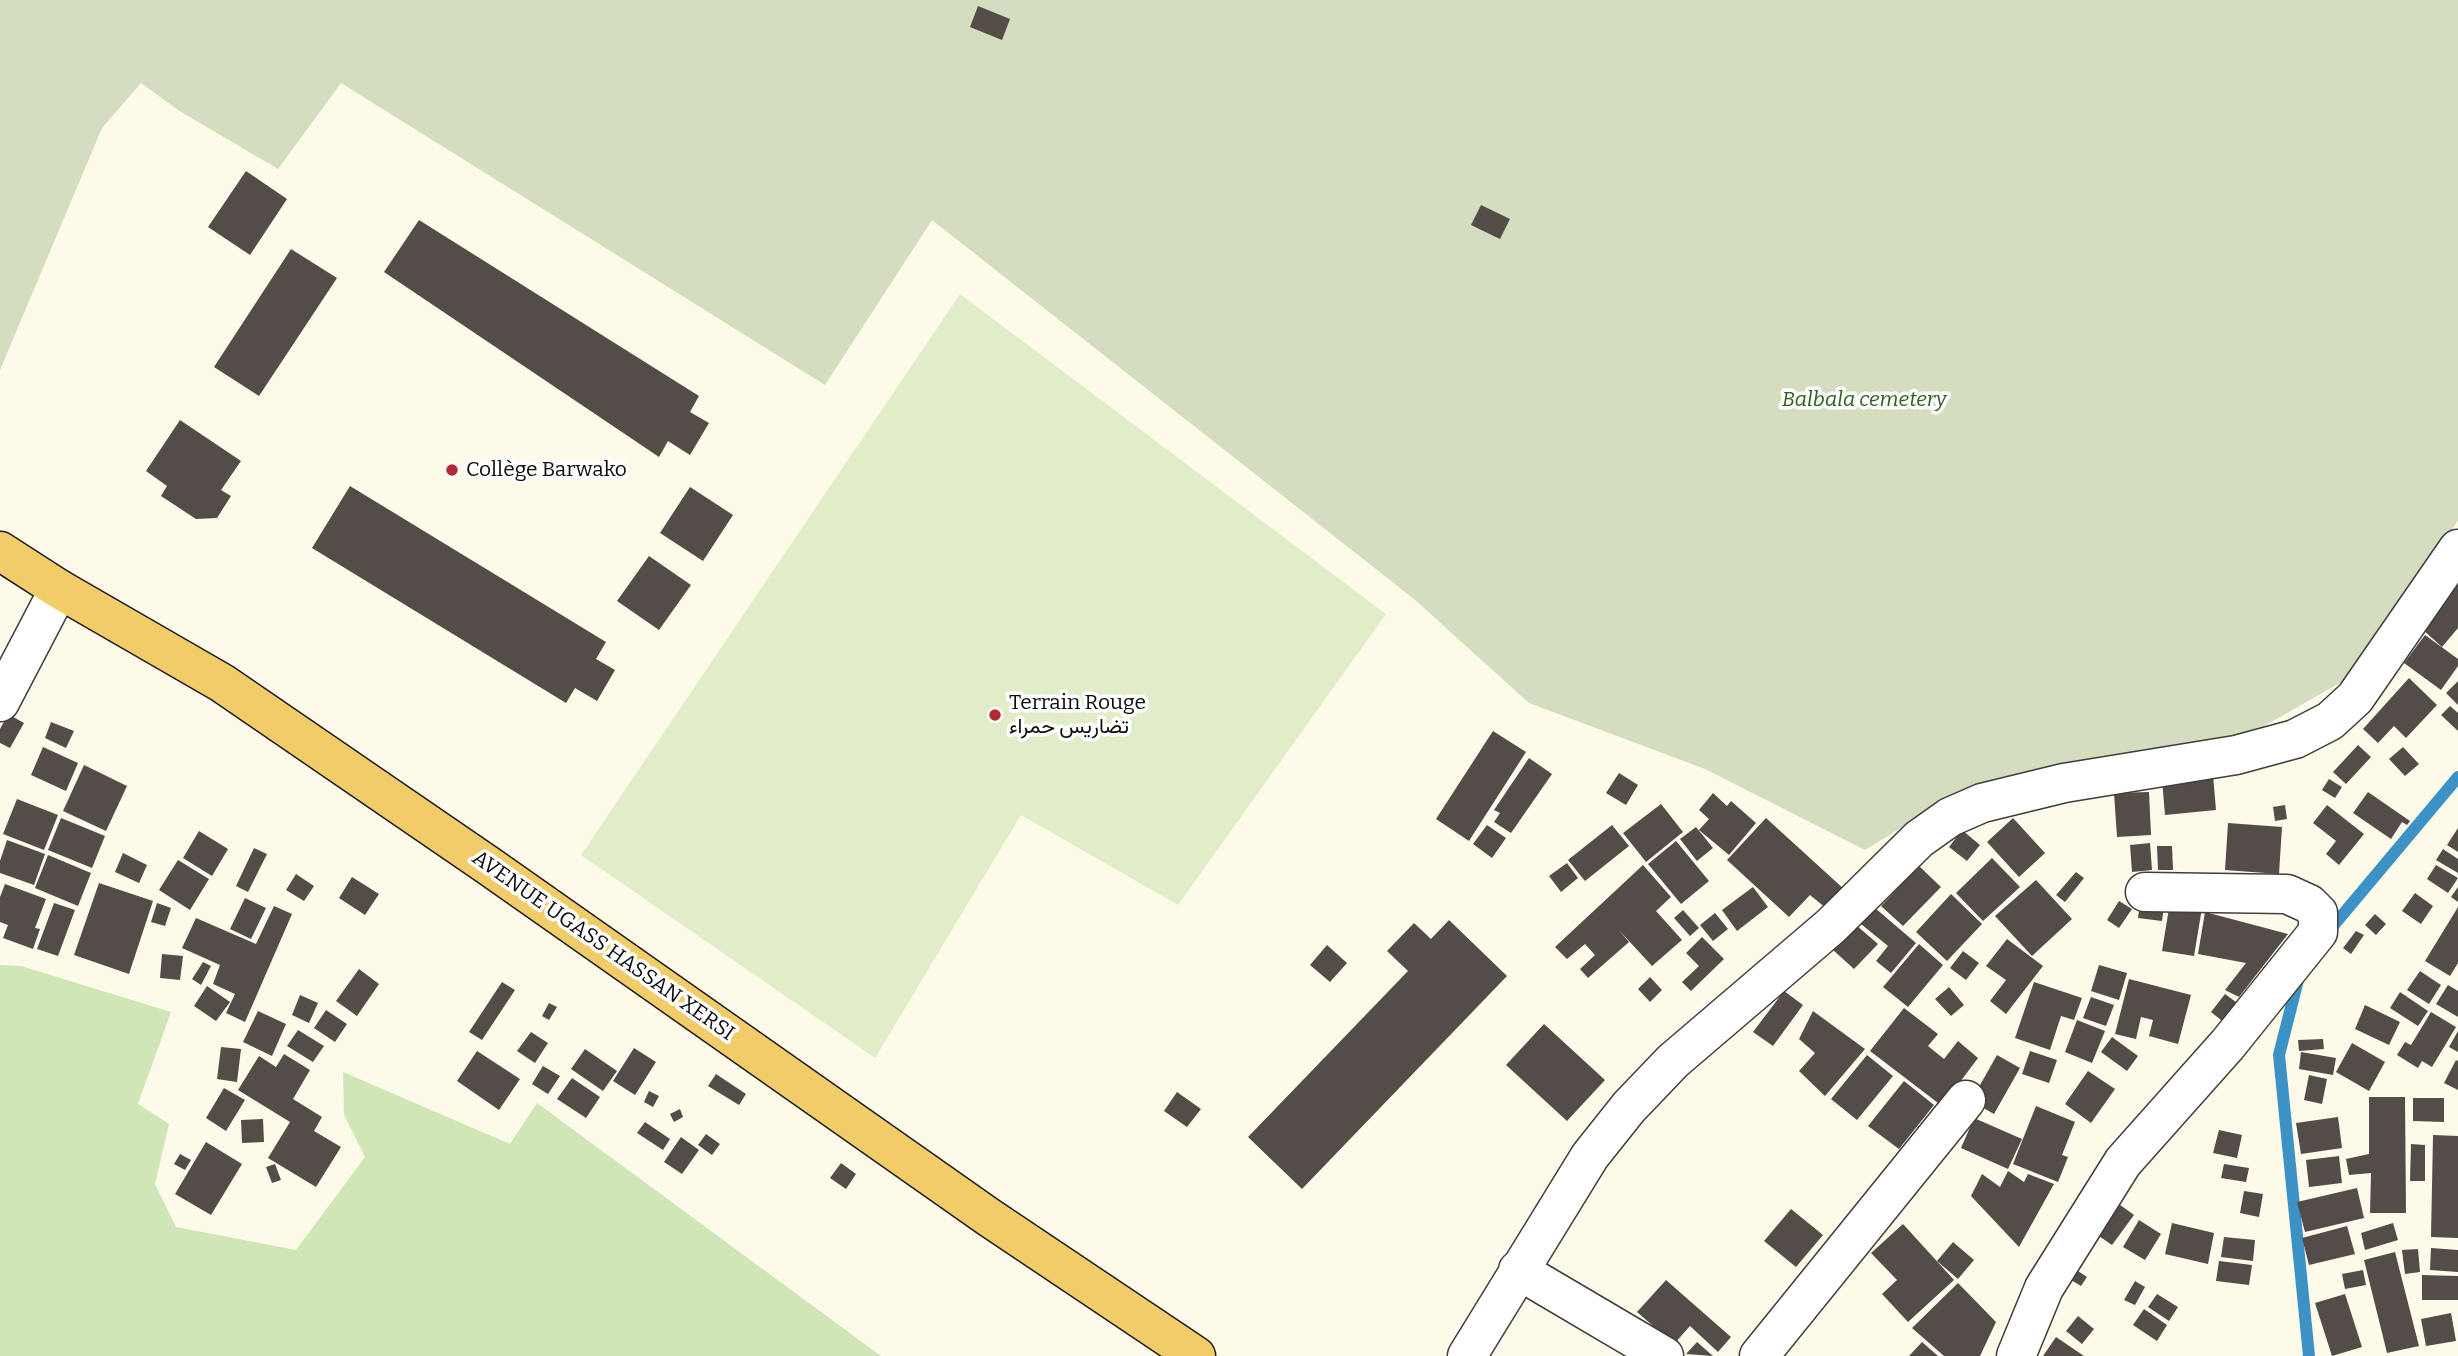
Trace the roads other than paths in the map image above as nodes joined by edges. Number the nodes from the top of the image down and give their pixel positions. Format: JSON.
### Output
{"nodes":[{"id":1,"x":2458,"y":548,"type":"edge"},
{"id":2,"x":0,"y":551,"type":"edge"},
{"id":3,"x":59,"y":589,"type":"junction"},
{"id":4,"x":0,"y":702,"type":"edge"},
{"id":5,"x":2145,"y":892,"type":"dead end"},
{"id":6,"x":1966,"y":1100,"type":"dead end"},
{"id":7,"x":1518,"y":1270,"type":"junction"},
{"id":8,"x":1196,"y":1356,"type":"edge"},
{"id":9,"x":1467,"y":1356,"type":"edge"},
{"id":10,"x":1664,"y":1356,"type":"edge"},
{"id":11,"x":1759,"y":1356,"type":"edge"},
{"id":12,"x":2016,"y":1356,"type":"edge"}],
"edges":[{"from":1,"to":7,"type":"street"},
{"from":2,"to":3,"type":"main road","name":"AVENUE UGASS HASSAN XERSI"},
{"from":3,"to":4,"type":"street"},
{"from":3,"to":8,"type":"main road","name":"AVENUE UGASS HASSAN XERSI"},
{"from":5,"to":12,"type":"street"},
{"from":6,"to":11,"type":"street"},
{"from":7,"to":9,"type":"street"},
{"from":7,"to":10,"type":"street"}]}
